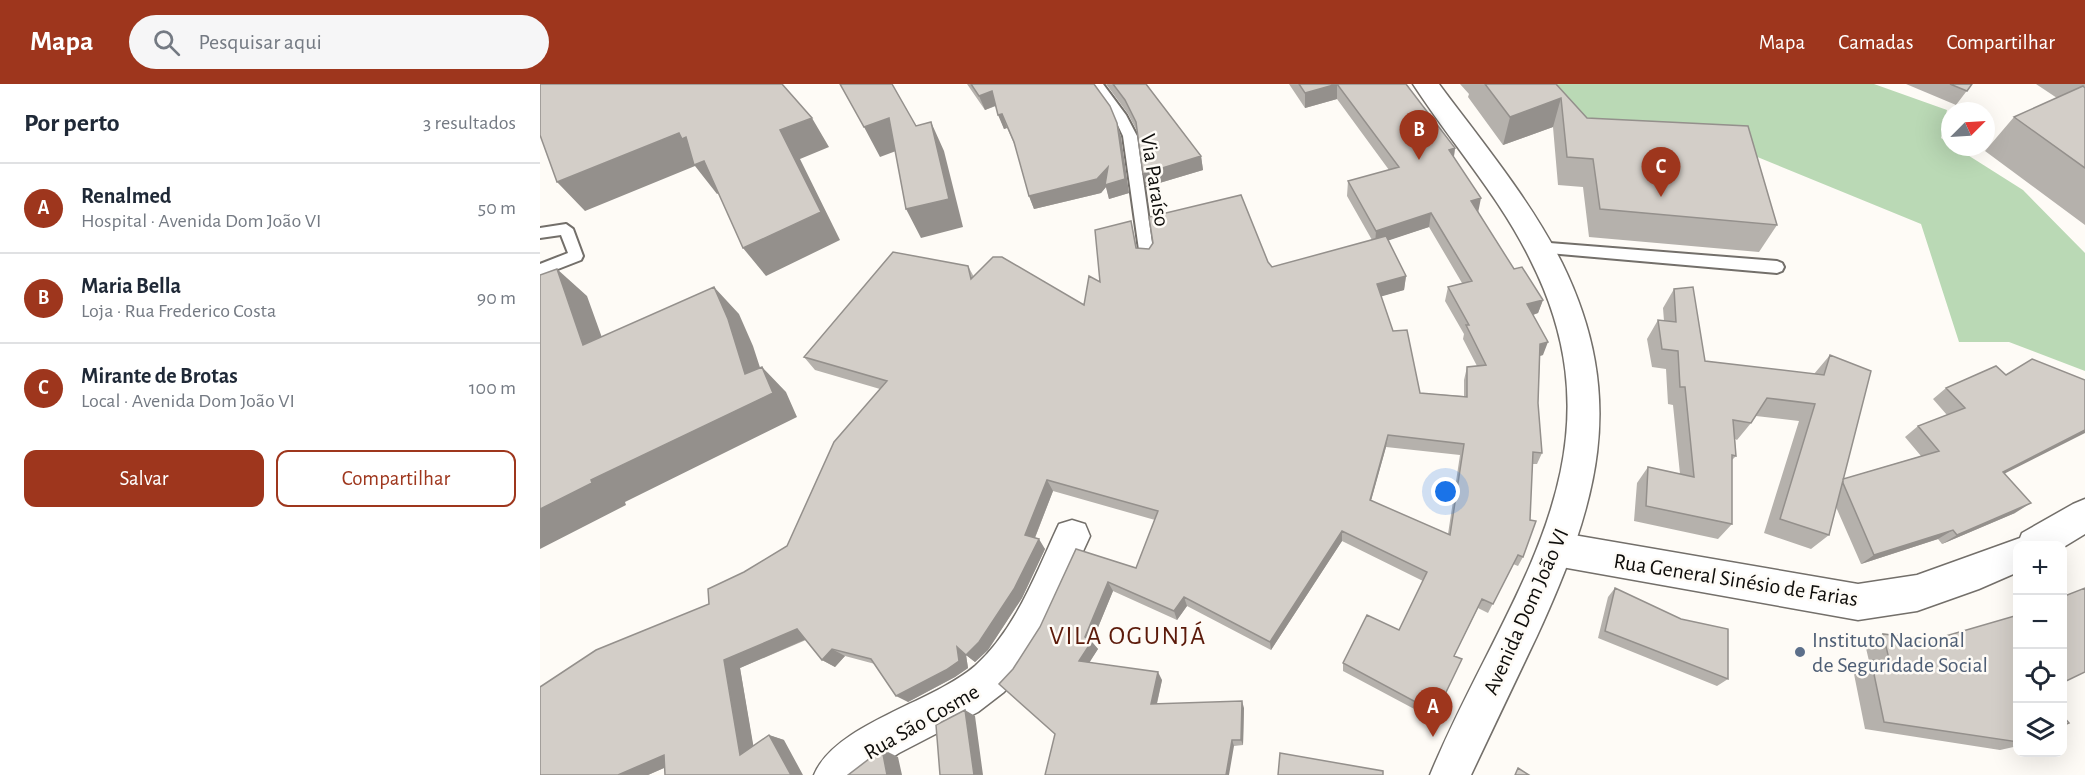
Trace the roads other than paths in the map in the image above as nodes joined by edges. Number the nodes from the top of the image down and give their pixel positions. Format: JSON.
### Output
{"nodes":[{"id":1,"x":1096,"y":84,"type":"edge"},
{"id":2,"x":1426,"y":84,"type":"edge"},
{"id":3,"x":541,"y":231,"type":"edge"},
{"id":4,"x":1537,"y":247,"type":"junction"},
{"id":5,"x":1147,"y":257,"type":"edge"},
{"id":6,"x":1777,"y":267,"type":"dead end"},
{"id":7,"x":540,"y":270,"type":"edge"},
{"id":8,"x":2085,"y":515,"type":"edge"},
{"id":9,"x":1072,"y":536,"type":"dead end"},
{"id":10,"x":2044,"y":541,"type":"edge"},
{"id":11,"x":1556,"y":549,"type":"junction"},
{"id":12,"x":2013,"y":556,"type":"edge"},
{"id":13,"x":834,"y":775,"type":"edge"},
{"id":14,"x":1450,"y":775,"type":"edge"}],
"edges":[{"from":1,"to":5,"type":"lane","name":"Via Paraíso"},
{"from":2,"to":4,"type":"main road","name":"Avenida Dom João VI"},
{"from":3,"to":7,"type":"lane"},
{"from":4,"to":6,"type":"lane"},
{"from":4,"to":11,"type":"main road","name":"Avenida Dom João VI"},
{"from":8,"to":10,"type":"main road"},
{"from":9,"to":13,"type":"main road","name":"Rua São Cosme"},
{"from":11,"to":12,"type":"main road","name":"Rua General Sinésio de Farias"},
{"from":11,"to":14,"type":"main road","name":"Avenida Dom João VI"}]}
